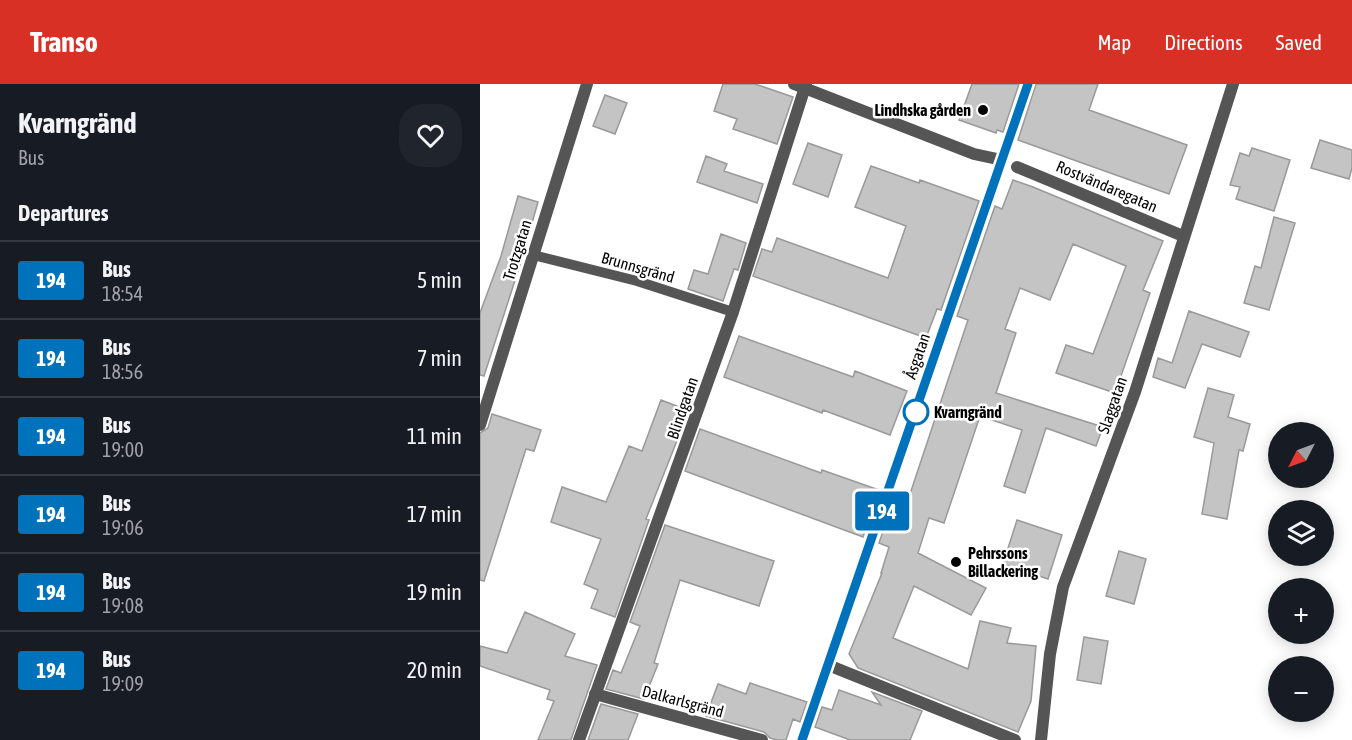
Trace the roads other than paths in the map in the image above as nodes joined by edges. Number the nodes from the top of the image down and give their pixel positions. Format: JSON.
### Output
{"nodes":[{"id":1,"x":586,"y":84,"type":"edge"},
{"id":2,"x":1028,"y":84,"type":"edge"},
{"id":3,"x":1233,"y":84,"type":"edge"},
{"id":4,"x":802,"y":85,"type":"edge"},
{"id":5,"x":1002,"y":160,"type":"junction"},
{"id":6,"x":1017,"y":166,"type":"dead end"},
{"id":7,"x":1183,"y":236,"type":"junction"},
{"id":8,"x":533,"y":255,"type":"junction"},
{"id":9,"x":733,"y":312,"type":"junction"},
{"id":10,"x":480,"y":425,"type":"edge"},
{"id":11,"x":828,"y":665,"type":"junction"},
{"id":12,"x":595,"y":694,"type":"junction"},
{"id":13,"x":579,"y":740,"type":"edge"},
{"id":14,"x":762,"y":740,"type":"edge"},
{"id":15,"x":802,"y":740,"type":"edge"},
{"id":16,"x":1015,"y":740,"type":"edge"},
{"id":17,"x":1041,"y":740,"type":"edge"}],
"edges":[{"from":1,"to":8,"type":"street","name":"Trotzgatan"},
{"from":2,"to":5,"type":"street","name":"Åsgatan"},
{"from":3,"to":7,"type":"street","name":"Slaggatan"},
{"from":4,"to":5,"type":"street"},
{"from":4,"to":9,"type":"street","name":"Blindgatan"},
{"from":5,"to":11,"type":"street","name":"Åsgatan"},
{"from":6,"to":7,"type":"street","name":"Rostvändaregatan"},
{"from":7,"to":17,"type":"street","name":"Slaggatan"},
{"from":8,"to":9,"type":"lane","name":"Brunnsgränd"},
{"from":8,"to":10,"type":"street","name":"Trotzgatan"},
{"from":9,"to":12,"type":"street","name":"Blindgatan"},
{"from":11,"to":15,"type":"street","name":"Åsgatan"},
{"from":11,"to":16,"type":"street"},
{"from":12,"to":13,"type":"street","name":"Blindgatan"},
{"from":12,"to":14,"type":"street","name":"Dalkarlsgränd"}]}
